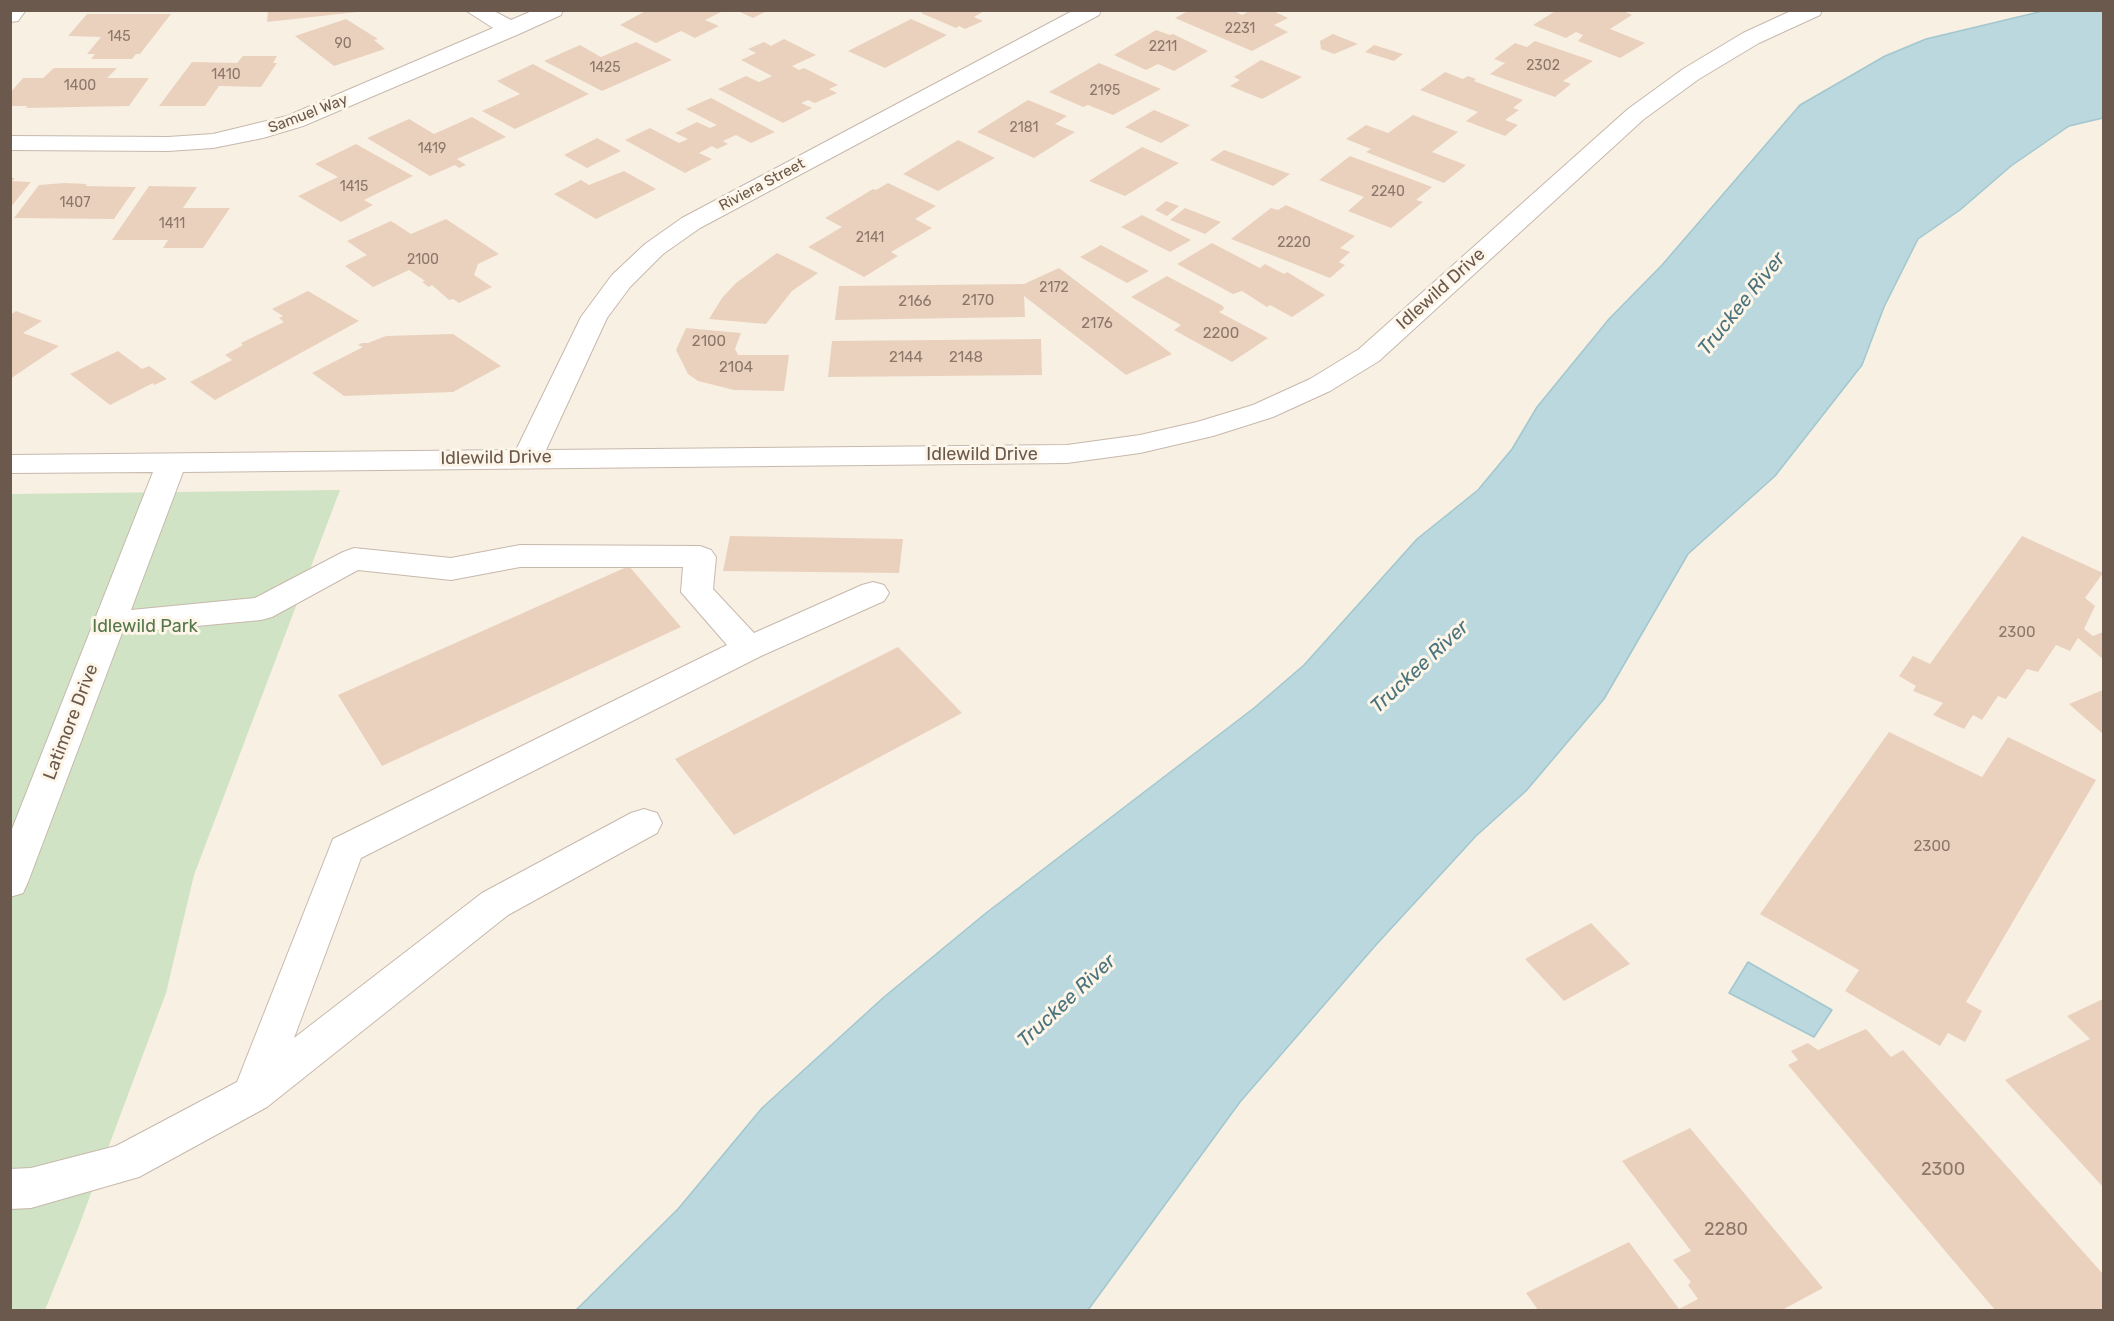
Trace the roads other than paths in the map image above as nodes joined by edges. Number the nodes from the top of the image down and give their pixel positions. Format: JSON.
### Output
{"nodes":[{"id":1,"x":16,"y":10,"type":"edge"},
{"id":2,"x":475,"y":10,"type":"edge"},
{"id":3,"x":553,"y":10,"type":"edge"},
{"id":4,"x":1091,"y":10,"type":"edge"},
{"id":5,"x":1812,"y":10,"type":"edge"},
{"id":6,"x":10,"y":16,"type":"edge"},
{"id":7,"x":511,"y":29,"type":"junction"},
{"id":8,"x":10,"y":143,"type":"edge"},
{"id":9,"x":527,"y":458,"type":"junction"},
{"id":10,"x":172,"y":462,"type":"junction"},
{"id":11,"x":10,"y":464,"type":"edge"},
{"id":12,"x":873,"y":593,"type":"dead end"},
{"id":13,"x":109,"y":623,"type":"junction"},
{"id":14,"x":749,"y":648,"type":"junction"},
{"id":15,"x":644,"y":823,"type":"dead end"},
{"id":16,"x":10,"y":882,"type":"edge"},
{"id":17,"x":253,"y":1094,"type":"junction"},
{"id":18,"x":10,"y":1190,"type":"edge"}],
"edges":[{"from":1,"to":6,"type":"street"},
{"from":2,"to":7,"type":"street"},
{"from":3,"to":7,"type":"street","name":"Samuel Way"},
{"from":4,"to":9,"type":"street","name":"Riviera Street"},
{"from":5,"to":9,"type":"street","name":"Idlewild Drive"},
{"from":7,"to":8,"type":"street","name":"Samuel Way"},
{"from":9,"to":10,"type":"street","name":"Idlewild Drive"},
{"from":10,"to":11,"type":"street","name":"Idlewild Drive"},
{"from":10,"to":13,"type":"street","name":"Latimore Drive"},
{"from":12,"to":14,"type":"street"},
{"from":13,"to":14,"type":"street"},
{"from":13,"to":16,"type":"street","name":"Latimore Drive"},
{"from":14,"to":17,"type":"street"},
{"from":15,"to":17,"type":"street"},
{"from":17,"to":18,"type":"street"}]}
